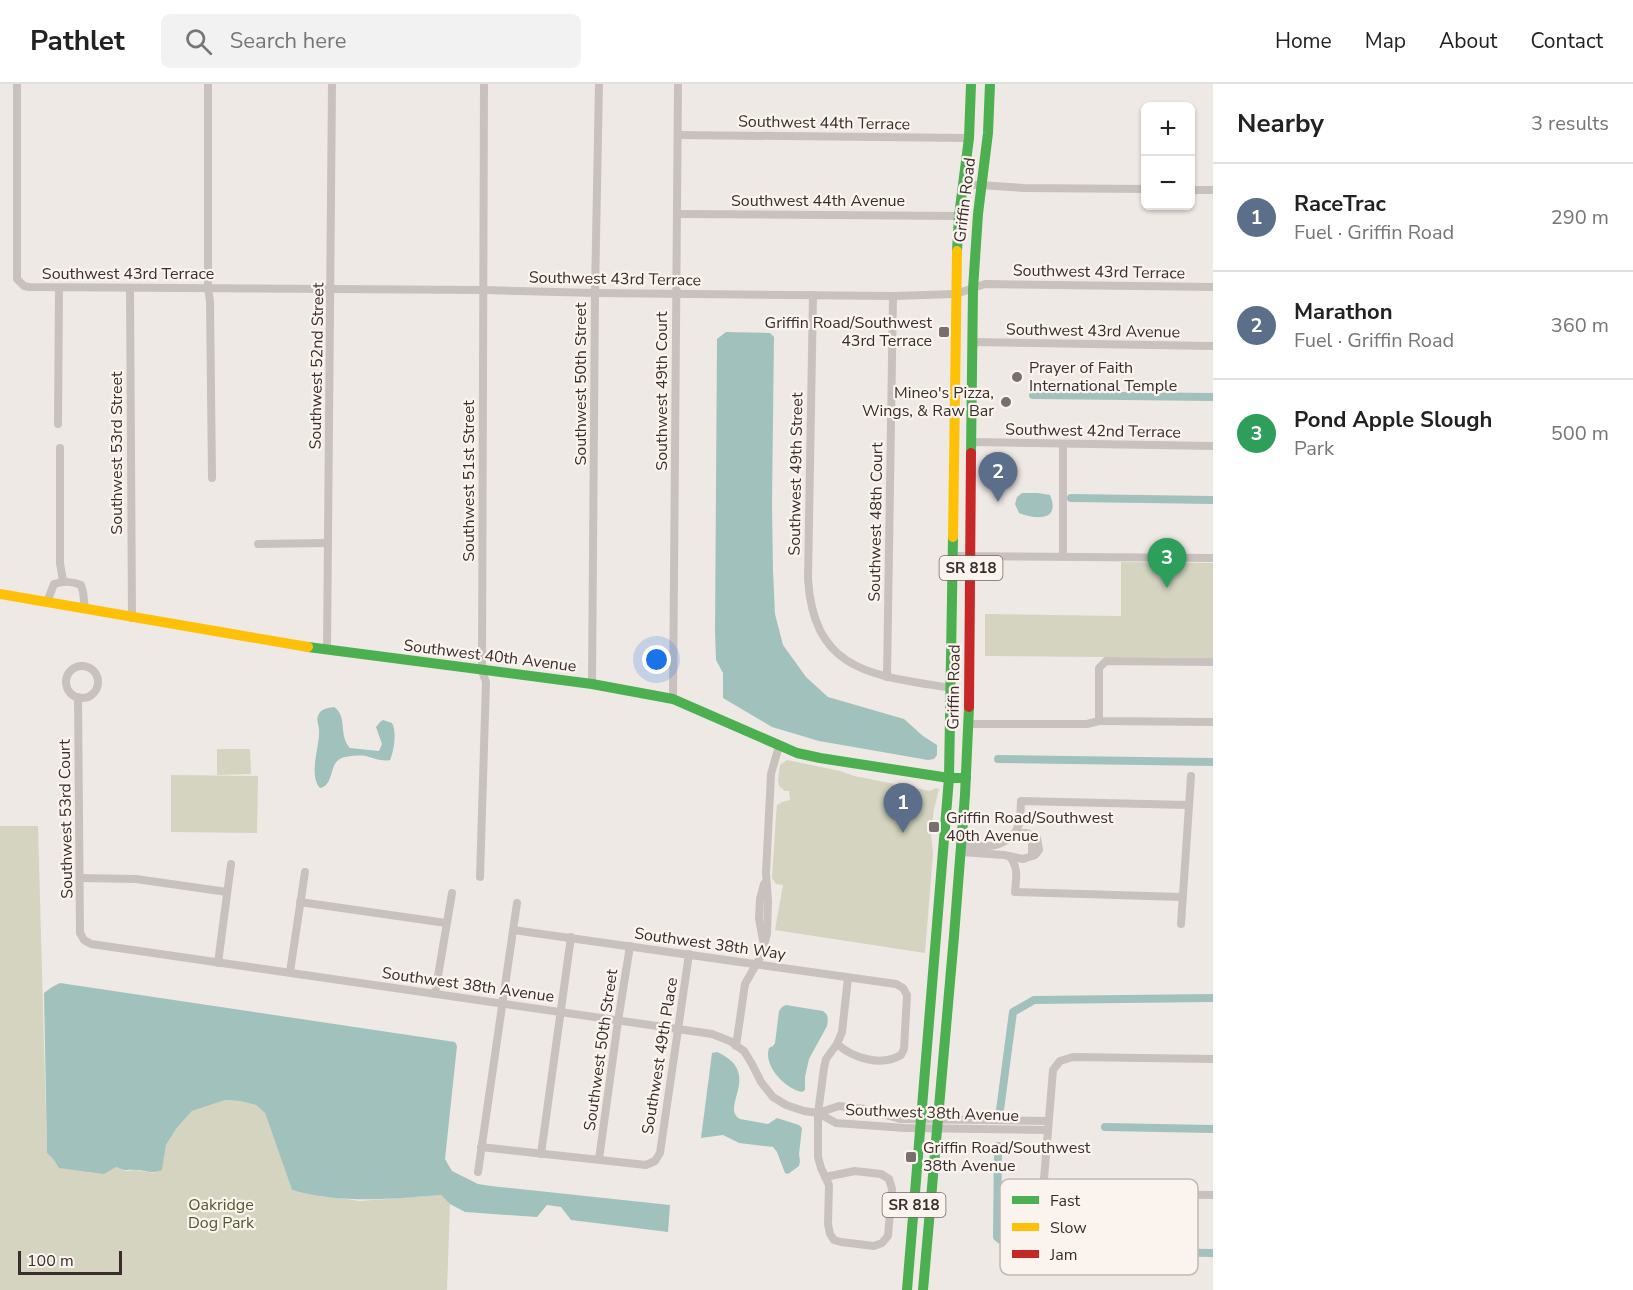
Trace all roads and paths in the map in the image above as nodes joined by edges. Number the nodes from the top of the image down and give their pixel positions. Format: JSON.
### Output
{"nodes":[{"id":1,"x":17,"y":84,"type":"edge"},
{"id":2,"x":208,"y":84,"type":"edge"},
{"id":3,"x":332,"y":84,"type":"edge"},
{"id":4,"x":484,"y":84,"type":"edge"},
{"id":5,"x":599,"y":84,"type":"edge"},
{"id":6,"x":678,"y":84,"type":"edge"},
{"id":7,"x":971,"y":84,"type":"edge"},
{"id":8,"x":990,"y":84,"type":"edge"},
{"id":9,"x":678,"y":135,"type":"junction"},
{"id":10,"x":969,"y":138,"type":"junction"},
{"id":11,"x":963,"y":184,"type":"junction"},
{"id":12,"x":982,"y":185,"type":"junction"},
{"id":13,"x":1141,"y":189,"type":"edge"},
{"id":14,"x":1195,"y":190,"type":"edge"},
{"id":15,"x":1213,"y":190,"type":"edge"},
{"id":16,"x":677,"y":214,"type":"junction"},
{"id":17,"x":959,"y":216,"type":"junction"},
{"id":18,"x":1213,"y":287,"type":"edge"},
{"id":19,"x":59,"y":288,"type":"junction"},
{"id":20,"x":130,"y":288,"type":"junction"},
{"id":21,"x":208,"y":288,"type":"junction"},
{"id":22,"x":973,"y":289,"type":"junction"},
{"id":23,"x":331,"y":290,"type":"junction"},
{"id":24,"x":483,"y":290,"type":"junction"},
{"id":25,"x":595,"y":293,"type":"junction"},
{"id":26,"x":676,"y":294,"type":"junction"},
{"id":27,"x":956,"y":294,"type":"junction"},
{"id":28,"x":813,"y":295,"type":"junction"},
{"id":29,"x":893,"y":296,"type":"junction"},
{"id":30,"x":973,"y":342,"type":"junction"},
{"id":31,"x":1213,"y":346,"type":"edge"},
{"id":32,"x":58,"y":424,"type":"dead end"},
{"id":33,"x":972,"y":442,"type":"junction"},
{"id":34,"x":1063,"y":444,"type":"junction"},
{"id":35,"x":1213,"y":446,"type":"edge"},
{"id":36,"x":60,"y":448,"type":"dead end"},
{"id":37,"x":212,"y":478,"type":"dead end"},
{"id":38,"x":327,"y":543,"type":"junction"},
{"id":39,"x":258,"y":544,"type":"dead end"},
{"id":40,"x":953,"y":556,"type":"junction"},
{"id":41,"x":971,"y":556,"type":"junction"},
{"id":42,"x":1063,"y":556,"type":"junction"},
{"id":43,"x":1213,"y":558,"type":"edge"},
{"id":44,"x":63,"y":581,"type":"junction"},
{"id":45,"x":0,"y":594,"type":"edge"},
{"id":46,"x":47,"y":602,"type":"junction"},
{"id":47,"x":85,"y":609,"type":"junction"},
{"id":48,"x":132,"y":618,"type":"junction"},
{"id":49,"x":327,"y":649,"type":"junction"},
{"id":50,"x":1213,"y":662,"type":"edge"},
{"id":51,"x":482,"y":670,"type":"junction"},
{"id":52,"x":887,"y":677,"type":"junction"},
{"id":53,"x":592,"y":684,"type":"junction"},
{"id":54,"x":951,"y":688,"type":"junction"},
{"id":55,"x":78,"y":697,"type":"junction"},
{"id":56,"x":673,"y":699,"type":"junction"},
{"id":57,"x":1099,"y":721,"type":"junction"},
{"id":58,"x":1213,"y":722,"type":"edge"},
{"id":59,"x":969,"y":724,"type":"junction"},
{"id":60,"x":779,"y":746,"type":"junction"},
{"id":61,"x":1191,"y":776,"type":"dead end"},
{"id":62,"x":949,"y":778,"type":"junction"},
{"id":63,"x":966,"y":778,"type":"junction"},
{"id":64,"x":1188,"y":805,"type":"junction"},
{"id":65,"x":1020,"y":822,"type":"junction"},
{"id":66,"x":1015,"y":833,"type":"junction"},
{"id":67,"x":1029,"y":834,"type":"junction"},
{"id":68,"x":962,"y":848,"type":"junction"},
{"id":69,"x":1010,"y":857,"type":"junction"},
{"id":70,"x":1023,"y":860,"type":"junction"},
{"id":71,"x":231,"y":864,"type":"dead end"},
{"id":72,"x":1017,"y":870,"type":"junction"},
{"id":73,"x":305,"y":872,"type":"dead end"},
{"id":74,"x":480,"y":877,"type":"dead end"},
{"id":75,"x":80,"y":878,"type":"junction"},
{"id":76,"x":227,"y":892,"type":"junction"},
{"id":77,"x":452,"y":893,"type":"dead end"},
{"id":78,"x":1182,"y":897,"type":"junction"},
{"id":79,"x":300,"y":902,"type":"junction"},
{"id":80,"x":517,"y":903,"type":"dead end"},
{"id":81,"x":446,"y":923,"type":"junction"},
{"id":82,"x":1181,"y":924,"type":"dead end"},
{"id":83,"x":513,"y":930,"type":"junction"},
{"id":84,"x":571,"y":937,"type":"junction"},
{"id":85,"x":84,"y":940,"type":"joint"},
{"id":86,"x":630,"y":946,"type":"junction"},
{"id":87,"x":690,"y":954,"type":"junction"},
{"id":88,"x":218,"y":963,"type":"junction"},
{"id":89,"x":757,"y":964,"type":"junction"},
{"id":90,"x":290,"y":972,"type":"junction"},
{"id":91,"x":848,"y":978,"type":"junction"},
{"id":92,"x":435,"y":994,"type":"junction"},
{"id":93,"x":502,"y":1004,"type":"junction"},
{"id":94,"x":560,"y":1012,"type":"junction"},
{"id":95,"x":618,"y":1021,"type":"junction"},
{"id":96,"x":677,"y":1029,"type":"junction"},
{"id":97,"x":837,"y":1044,"type":"junction"},
{"id":98,"x":736,"y":1046,"type":"junction"},
{"id":99,"x":1213,"y":1059,"type":"edge"},
{"id":100,"x":818,"y":1113,"type":"junction"},
{"id":101,"x":921,"y":1124,"type":"junction"},
{"id":102,"x":938,"y":1124,"type":"junction"},
{"id":103,"x":1048,"y":1126,"type":"junction"},
{"id":104,"x":481,"y":1147,"type":"junction"},
{"id":105,"x":541,"y":1154,"type":"junction"},
{"id":106,"x":599,"y":1159,"type":"junction"},
{"id":107,"x":478,"y":1172,"type":"dead end"},
{"id":108,"x":825,"y":1178,"type":"junction"},
{"id":109,"x":1044,"y":1179,"type":"edge"},
{"id":110,"x":1198,"y":1195,"type":"edge"},
{"id":111,"x":1213,"y":1195,"type":"edge"},
{"id":112,"x":907,"y":1290,"type":"edge"},
{"id":113,"x":923,"y":1290,"type":"edge"}],
"edges":[{"from":1,"to":19,"type":"street","name":"Southwest 43rd Terrace"},
{"from":2,"to":21,"type":"street"},
{"from":3,"to":23,"type":"street","name":"Southwest 52nd Street"},
{"from":4,"to":24,"type":"street","name":"Southwest 51st Street"},
{"from":5,"to":25,"type":"street","name":"Southwest 50th Street"},
{"from":6,"to":9,"type":"street","name":"Southwest 49th Court"},
{"from":7,"to":10,"type":"main road","name":"Griffin Road","number":"SR 818"},
{"from":8,"to":12,"type":"main road","name":"Griffin Road","number":"SR 818"},
{"from":9,"to":10,"type":"street","name":"Southwest 44th Terrace"},
{"from":9,"to":16,"type":"street","name":"Southwest 49th Court"},
{"from":10,"to":11,"type":"main road","name":"Griffin Road","number":"SR 818"},
{"from":11,"to":12,"type":"street"},
{"from":11,"to":17,"type":"main road","name":"Griffin Road","number":"SR 818"},
{"from":12,"to":13,"type":"street"},
{"from":12,"to":22,"type":"main road","name":"Griffin Road","number":"SR 818"},
{"from":14,"to":15,"type":"street"},
{"from":16,"to":17,"type":"street","name":"Southwest 44th Avenue"},
{"from":16,"to":26,"type":"street","name":"Southwest 49th Court"},
{"from":17,"to":27,"type":"main road","name":"Griffin Road","number":"SR 818"},
{"from":18,"to":22,"type":"street","name":"Southwest 43rd Terrace"},
{"from":19,"to":20,"type":"street","name":"Southwest 43rd Terrace"},
{"from":19,"to":32,"type":"street"},
{"from":20,"to":21,"type":"street","name":"Southwest 43rd Terrace"},
{"from":20,"to":48,"type":"street","name":"Southwest 53rd Street"},
{"from":21,"to":23,"type":"street","name":"Southwest 43rd Terrace"},
{"from":21,"to":37,"type":"street"},
{"from":22,"to":27,"type":"street","name":"Southwest 43rd Terrace"},
{"from":22,"to":30,"type":"main road","name":"Griffin Road","number":"SR 818"},
{"from":23,"to":24,"type":"street","name":"Southwest 43rd Terrace"},
{"from":23,"to":38,"type":"street","name":"Southwest 52nd Street"},
{"from":24,"to":25,"type":"street","name":"Southwest 43rd Terrace"},
{"from":24,"to":51,"type":"street","name":"Southwest 51st Street"},
{"from":25,"to":26,"type":"street","name":"Southwest 43rd Terrace"},
{"from":25,"to":53,"type":"street","name":"Southwest 50th Street"},
{"from":26,"to":28,"type":"street","name":"Southwest 43rd Terrace"},
{"from":26,"to":56,"type":"street","name":"Southwest 49th Court"},
{"from":27,"to":29,"type":"street","name":"Southwest 43rd Terrace"},
{"from":27,"to":40,"type":"main road","name":"Griffin Road","number":"SR 818"},
{"from":28,"to":29,"type":"street","name":"Southwest 43rd Terrace"},
{"from":28,"to":52,"type":"street","name":"Southwest 49th Street"},
{"from":29,"to":52,"type":"street","name":"Southwest 48th Court"},
{"from":30,"to":31,"type":"street","name":"Southwest 43rd Avenue"},
{"from":30,"to":33,"type":"main road","name":"Griffin Road","number":"SR 818"},
{"from":33,"to":34,"type":"street","name":"Southwest 42nd Terrace"},
{"from":33,"to":41,"type":"main road","name":"Griffin Road","number":"SR 818"},
{"from":34,"to":35,"type":"street","name":"Southwest 42nd Terrace"},
{"from":34,"to":42,"type":"street"},
{"from":36,"to":44,"type":"street"},
{"from":38,"to":39,"type":"street"},
{"from":38,"to":49,"type":"street","name":"Southwest 52nd Street"},
{"from":40,"to":41,"type":"street"},
{"from":40,"to":54,"type":"main road","name":"Griffin Road","number":"SR 818"},
{"from":41,"to":42,"type":"street"},
{"from":41,"to":59,"type":"main road","name":"Griffin Road","number":"SR 818"},
{"from":42,"to":43,"type":"street"},
{"from":44,"to":46,"type":"street"},
{"from":44,"to":47,"type":"street"},
{"from":45,"to":46,"type":"main road","name":"Southwest 40th Avenue"},
{"from":46,"to":47,"type":"main road","name":"Southwest 40th Avenue"},
{"from":47,"to":48,"type":"main road","name":"Southwest 40th Avenue"},
{"from":48,"to":49,"type":"main road","name":"Southwest 40th Avenue"},
{"from":49,"to":51,"type":"main road","name":"Southwest 40th Avenue"},
{"from":50,"to":57,"type":"street"},
{"from":51,"to":53,"type":"main road","name":"Southwest 40th Avenue"},
{"from":51,"to":74,"type":"street","name":"Southwest 51st Street"},
{"from":52,"to":54,"type":"street"},
{"from":53,"to":56,"type":"main road","name":"Southwest 40th Avenue"},
{"from":54,"to":62,"type":"main road","name":"Griffin Road","number":"SR 818"},
{"from":55,"to":55,"type":"street","name":"Southwest 53rd Court"},
{"from":55,"to":75,"type":"street","name":"Southwest 53rd Court"},
{"from":56,"to":60,"type":"main road","name":"Southwest 40th Avenue"},
{"from":57,"to":58,"type":"street"},
{"from":57,"to":59,"type":"street"},
{"from":59,"to":63,"type":"main road","name":"Griffin Road","number":"SR 818"},
{"from":60,"to":62,"type":"main road","name":"Southwest 40th Avenue"},
{"from":60,"to":89,"type":"street"},
{"from":61,"to":64,"type":"street"},
{"from":62,"to":63,"type":"main road","name":"Southwest 40th Avenue"},
{"from":62,"to":101,"type":"main road","name":"Griffin Road","number":"SR 818"},
{"from":63,"to":68,"type":"main road","name":"Griffin Road","number":"SR 818"},
{"from":64,"to":65,"type":"street"},
{"from":64,"to":78,"type":"street"},
{"from":65,"to":66,"type":"street"},
{"from":65,"to":67,"type":"street"},
{"from":66,"to":67,"type":"street"},
{"from":66,"to":68,"type":"street"},
{"from":67,"to":70,"type":"street"},
{"from":68,"to":69,"type":"street"},
{"from":68,"to":102,"type":"main road","name":"Griffin Road","number":"SR 818"},
{"from":69,"to":70,"type":"street"},
{"from":69,"to":72,"type":"street"},
{"from":70,"to":72,"type":"street"},
{"from":71,"to":76,"type":"street"},
{"from":72,"to":78,"type":"street"},
{"from":73,"to":79,"type":"street"},
{"from":75,"to":76,"type":"street"},
{"from":75,"to":85,"type":"street","name":"Southwest 53rd Court"},
{"from":76,"to":88,"type":"street"},
{"from":77,"to":81,"type":"street"},
{"from":78,"to":82,"type":"street"},
{"from":79,"to":81,"type":"street"},
{"from":79,"to":90,"type":"street"},
{"from":80,"to":83,"type":"street"},
{"from":81,"to":92,"type":"street"},
{"from":83,"to":84,"type":"street","name":"Southwest 38th Way"},
{"from":83,"to":93,"type":"street"},
{"from":84,"to":86,"type":"street","name":"Southwest 38th Way"},
{"from":84,"to":94,"type":"street"},
{"from":85,"to":88,"type":"street","name":"Southwest 38th Avenue"},
{"from":86,"to":87,"type":"street","name":"Southwest 38th Way"},
{"from":86,"to":95,"type":"street","name":"Southwest 50th Street"},
{"from":87,"to":89,"type":"street","name":"Southwest 38th Way"},
{"from":87,"to":96,"type":"street","name":"Southwest 49th Place"},
{"from":88,"to":90,"type":"street","name":"Southwest 38th Avenue"},
{"from":89,"to":91,"type":"street","name":"Southwest 38th Way"},
{"from":89,"to":98,"type":"street"},
{"from":90,"to":92,"type":"street","name":"Southwest 38th Avenue"},
{"from":91,"to":97,"type":"street"},
{"from":91,"to":97,"type":"street","name":"Southwest 38th Way"},
{"from":92,"to":93,"type":"street","name":"Southwest 38th Avenue"},
{"from":93,"to":94,"type":"street","name":"Southwest 38th Avenue"},
{"from":93,"to":104,"type":"street"},
{"from":94,"to":95,"type":"street","name":"Southwest 38th Avenue"},
{"from":94,"to":105,"type":"street"},
{"from":95,"to":96,"type":"street","name":"Southwest 38th Avenue"},
{"from":95,"to":106,"type":"street","name":"Southwest 50th Street"},
{"from":96,"to":98,"type":"street","name":"Southwest 38th Avenue"},
{"from":96,"to":106,"type":"street","name":"Southwest 49th Place"},
{"from":97,"to":100,"type":"street"},
{"from":98,"to":100,"type":"street","name":"Southwest 38th Avenue"},
{"from":99,"to":103,"type":"street"},
{"from":100,"to":101,"type":"street","name":"Southwest 38th Avenue"},
{"from":100,"to":101,"type":"street","name":"Southwest 38th Avenue"},
{"from":100,"to":108,"type":"street"},
{"from":101,"to":102,"type":"street","name":"Southwest 38th Avenue"},
{"from":101,"to":112,"type":"main road","name":"Griffin Road","number":"SR 818"},
{"from":102,"to":103,"type":"street","name":"Southwest 38th Avenue"},
{"from":102,"to":113,"type":"main road","name":"Griffin Road","number":"SR 818"},
{"from":103,"to":109,"type":"street"},
{"from":104,"to":105,"type":"street"},
{"from":104,"to":107,"type":"street"},
{"from":105,"to":106,"type":"street"},
{"from":108,"to":108,"type":"street"},
{"from":110,"to":111,"type":"street"}]}
